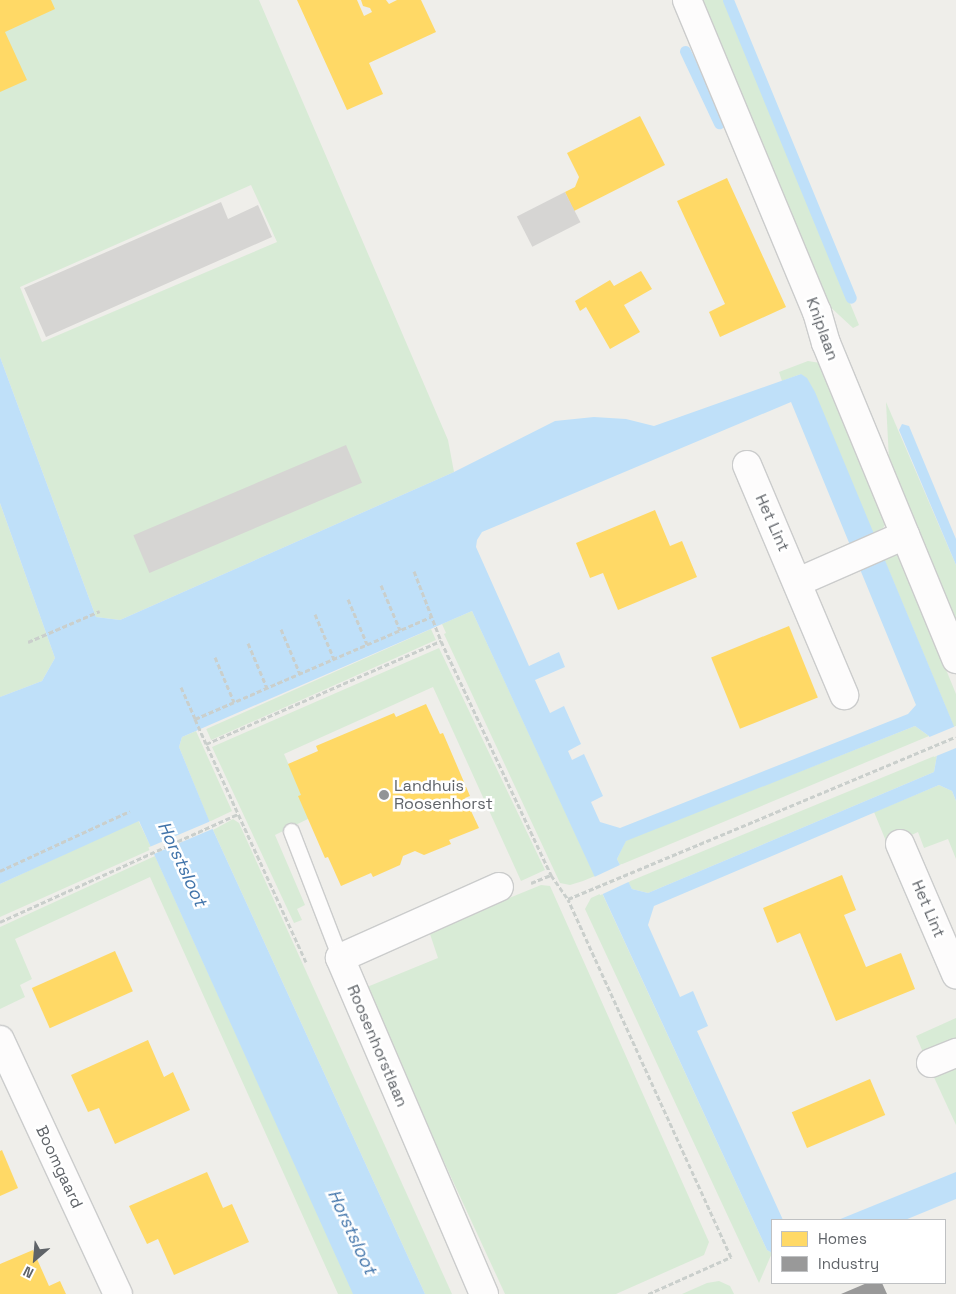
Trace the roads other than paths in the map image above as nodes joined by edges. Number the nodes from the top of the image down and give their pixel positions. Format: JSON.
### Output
{"nodes":[{"id":1,"x":687,"y":0,"type":"edge"},
{"id":2,"x":746,"y":465,"type":"dead end"},
{"id":3,"x":897,"y":538,"type":"junction"},
{"id":4,"x":798,"y":582,"type":"junction"},
{"id":5,"x":956,"y":659,"type":"edge"},
{"id":6,"x":844,"y":695,"type":"dead end"},
{"id":7,"x":291,"y":831,"type":"dead end"},
{"id":8,"x":900,"y":844,"type":"dead end"},
{"id":9,"x":499,"y":888,"type":"dead end"},
{"id":10,"x":340,"y":958,"type":"junction"},
{"id":11,"x":956,"y":974,"type":"edge"},
{"id":12,"x":0,"y":1040,"type":"edge"},
{"id":13,"x":956,"y":1053,"type":"edge"},
{"id":14,"x":931,"y":1063,"type":"dead end"},
{"id":15,"x":118,"y":1294,"type":"edge"},
{"id":16,"x":484,"y":1294,"type":"edge"}],
"edges":[{"from":1,"to":3,"type":"street","name":"Kniplaan"},
{"from":2,"to":4,"type":"street","name":"Het Lint"},
{"from":3,"to":4,"type":"street"},
{"from":3,"to":5,"type":"street","name":"Kniplaan"},
{"from":4,"to":6,"type":"street","name":"Het Lint"},
{"from":7,"to":10,"type":"lane"},
{"from":8,"to":11,"type":"street","name":"Het Lint"},
{"from":9,"to":10,"type":"street"},
{"from":10,"to":16,"type":"street","name":"Roosenhorstlaan"},
{"from":12,"to":15,"type":"street","name":"Boomgaard"},
{"from":13,"to":14,"type":"street"}]}
